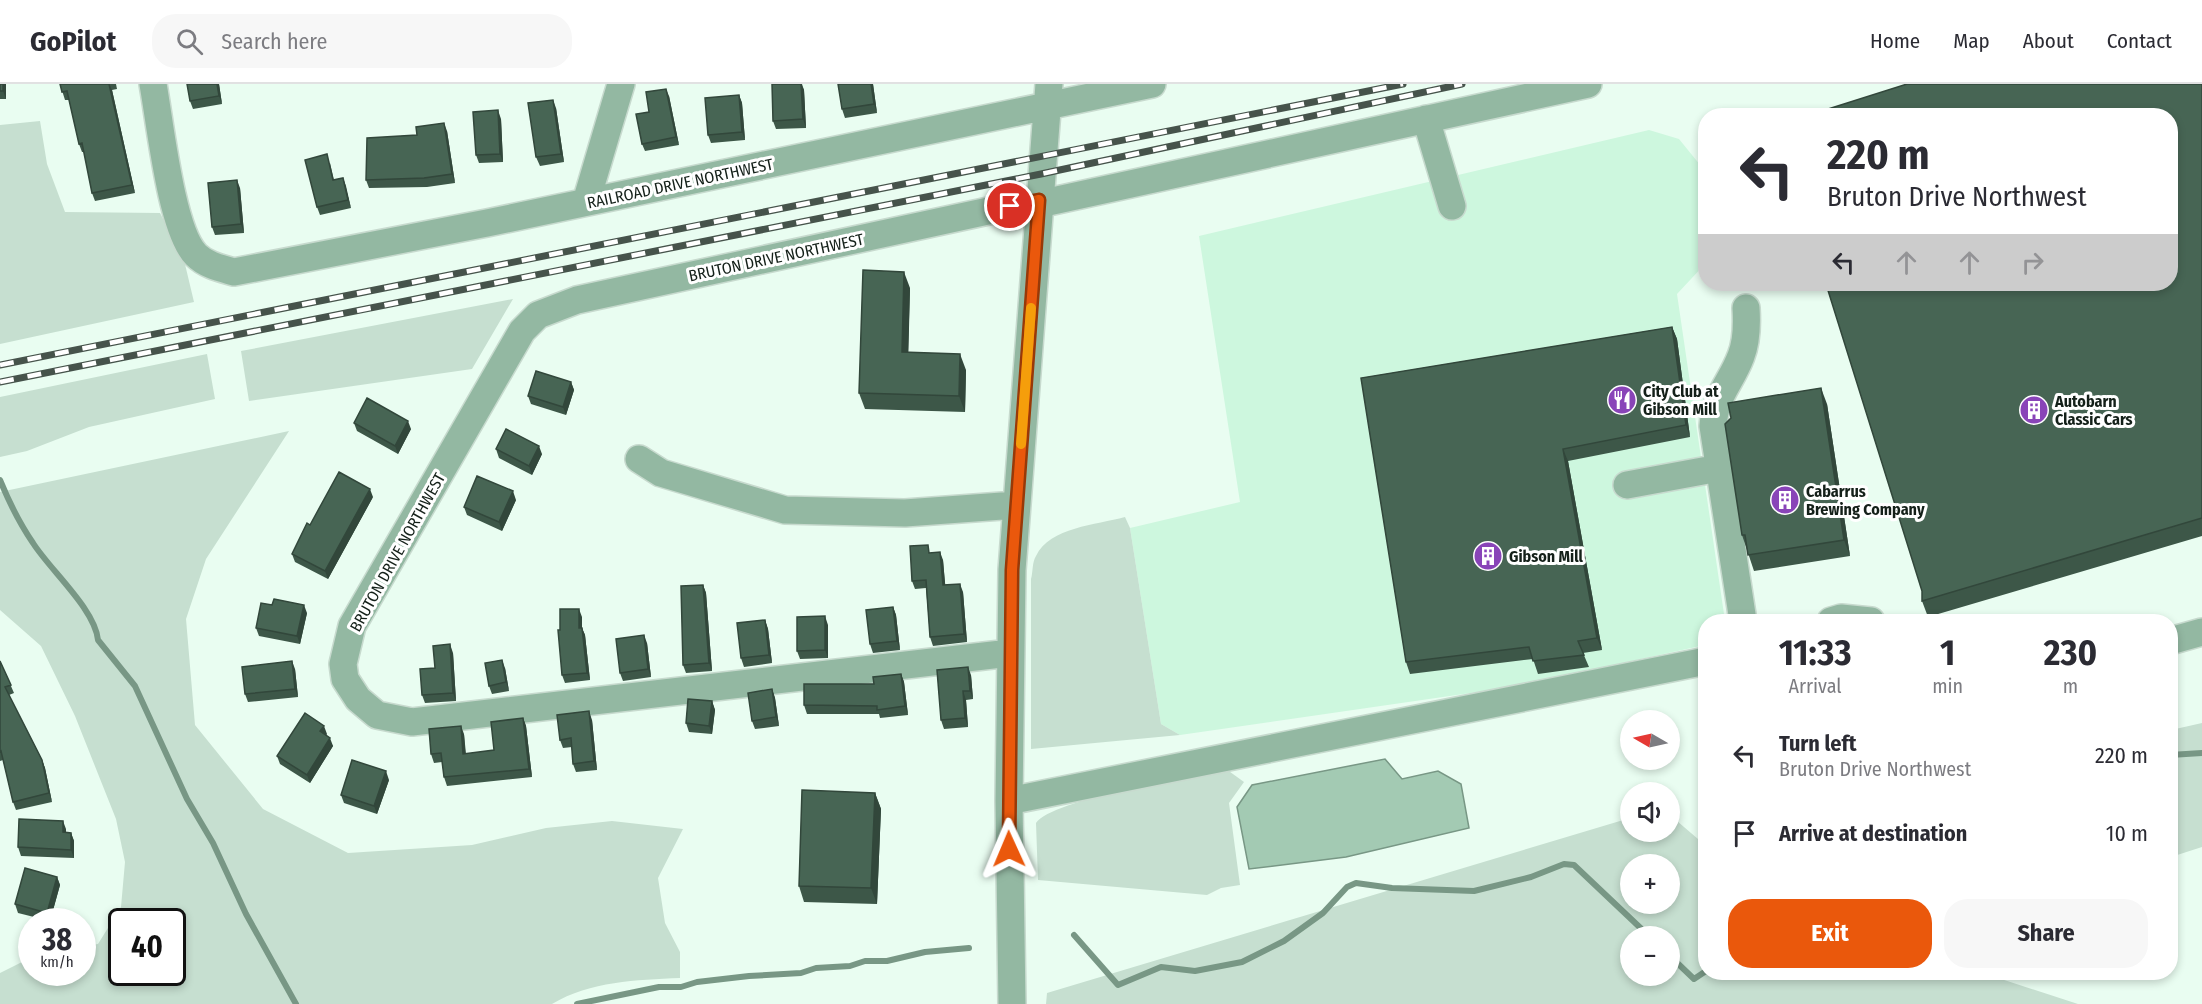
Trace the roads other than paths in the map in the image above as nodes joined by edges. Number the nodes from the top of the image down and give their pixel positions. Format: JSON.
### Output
{"nodes":[{"id":1,"x":153,"y":84,"type":"edge"},
{"id":2,"x":621,"y":84,"type":"edge"},
{"id":3,"x":1152,"y":84,"type":"edge"},
{"id":4,"x":1588,"y":84,"type":"edge"},
{"id":5,"x":1048,"y":94,"type":"edge"},
{"id":6,"x":1426,"y":119,"type":"junction"},
{"id":7,"x":586,"y":202,"type":"junction"},
{"id":8,"x":1039,"y":202,"type":"junction"},
{"id":9,"x":1452,"y":206,"type":"dead end"},
{"id":10,"x":1746,"y":309,"type":"dead end"},
{"id":11,"x":639,"y":459,"type":"dead end"},
{"id":12,"x":1719,"y":468,"type":"junction"},
{"id":13,"x":1627,"y":485,"type":"dead end"},
{"id":14,"x":1016,"y":505,"type":"junction"},
{"id":15,"x":1742,"y":614,"type":"edge"},
{"id":16,"x":2202,"y":632,"type":"edge"},
{"id":17,"x":2178,"y":639,"type":"edge"},
{"id":18,"x":1010,"y":653,"type":"junction"},
{"id":19,"x":1698,"y":663,"type":"edge"},
{"id":20,"x":1009,"y":801,"type":"junction"},
{"id":21,"x":1012,"y":1004,"type":"edge"}],
"edges":[{"from":1,"to":7,"type":"street","name":"RAILROAD DRIVE NORTHWEST"},
{"from":2,"to":7,"type":"street"},
{"from":3,"to":5,"type":"street","name":"RAILROAD DRIVE NORTHWEST"},
{"from":4,"to":6,"type":"street","name":"BRUTON DRIVE NORTHWEST"},
{"from":5,"to":7,"type":"street","name":"RAILROAD DRIVE NORTHWEST"},
{"from":5,"to":8,"type":"street"},
{"from":6,"to":8,"type":"street","name":"BRUTON DRIVE NORTHWEST"},
{"from":6,"to":9,"type":"street"},
{"from":8,"to":14,"type":"street"},
{"from":8,"to":18,"type":"street","name":"BRUTON DRIVE NORTHWEST"},
{"from":10,"to":12,"type":"street"},
{"from":11,"to":14,"type":"street"},
{"from":12,"to":13,"type":"street"},
{"from":12,"to":15,"type":"street"},
{"from":14,"to":18,"type":"street"},
{"from":16,"to":17,"type":"street"},
{"from":18,"to":20,"type":"street"},
{"from":19,"to":20,"type":"street"},
{"from":20,"to":21,"type":"street"}]}
